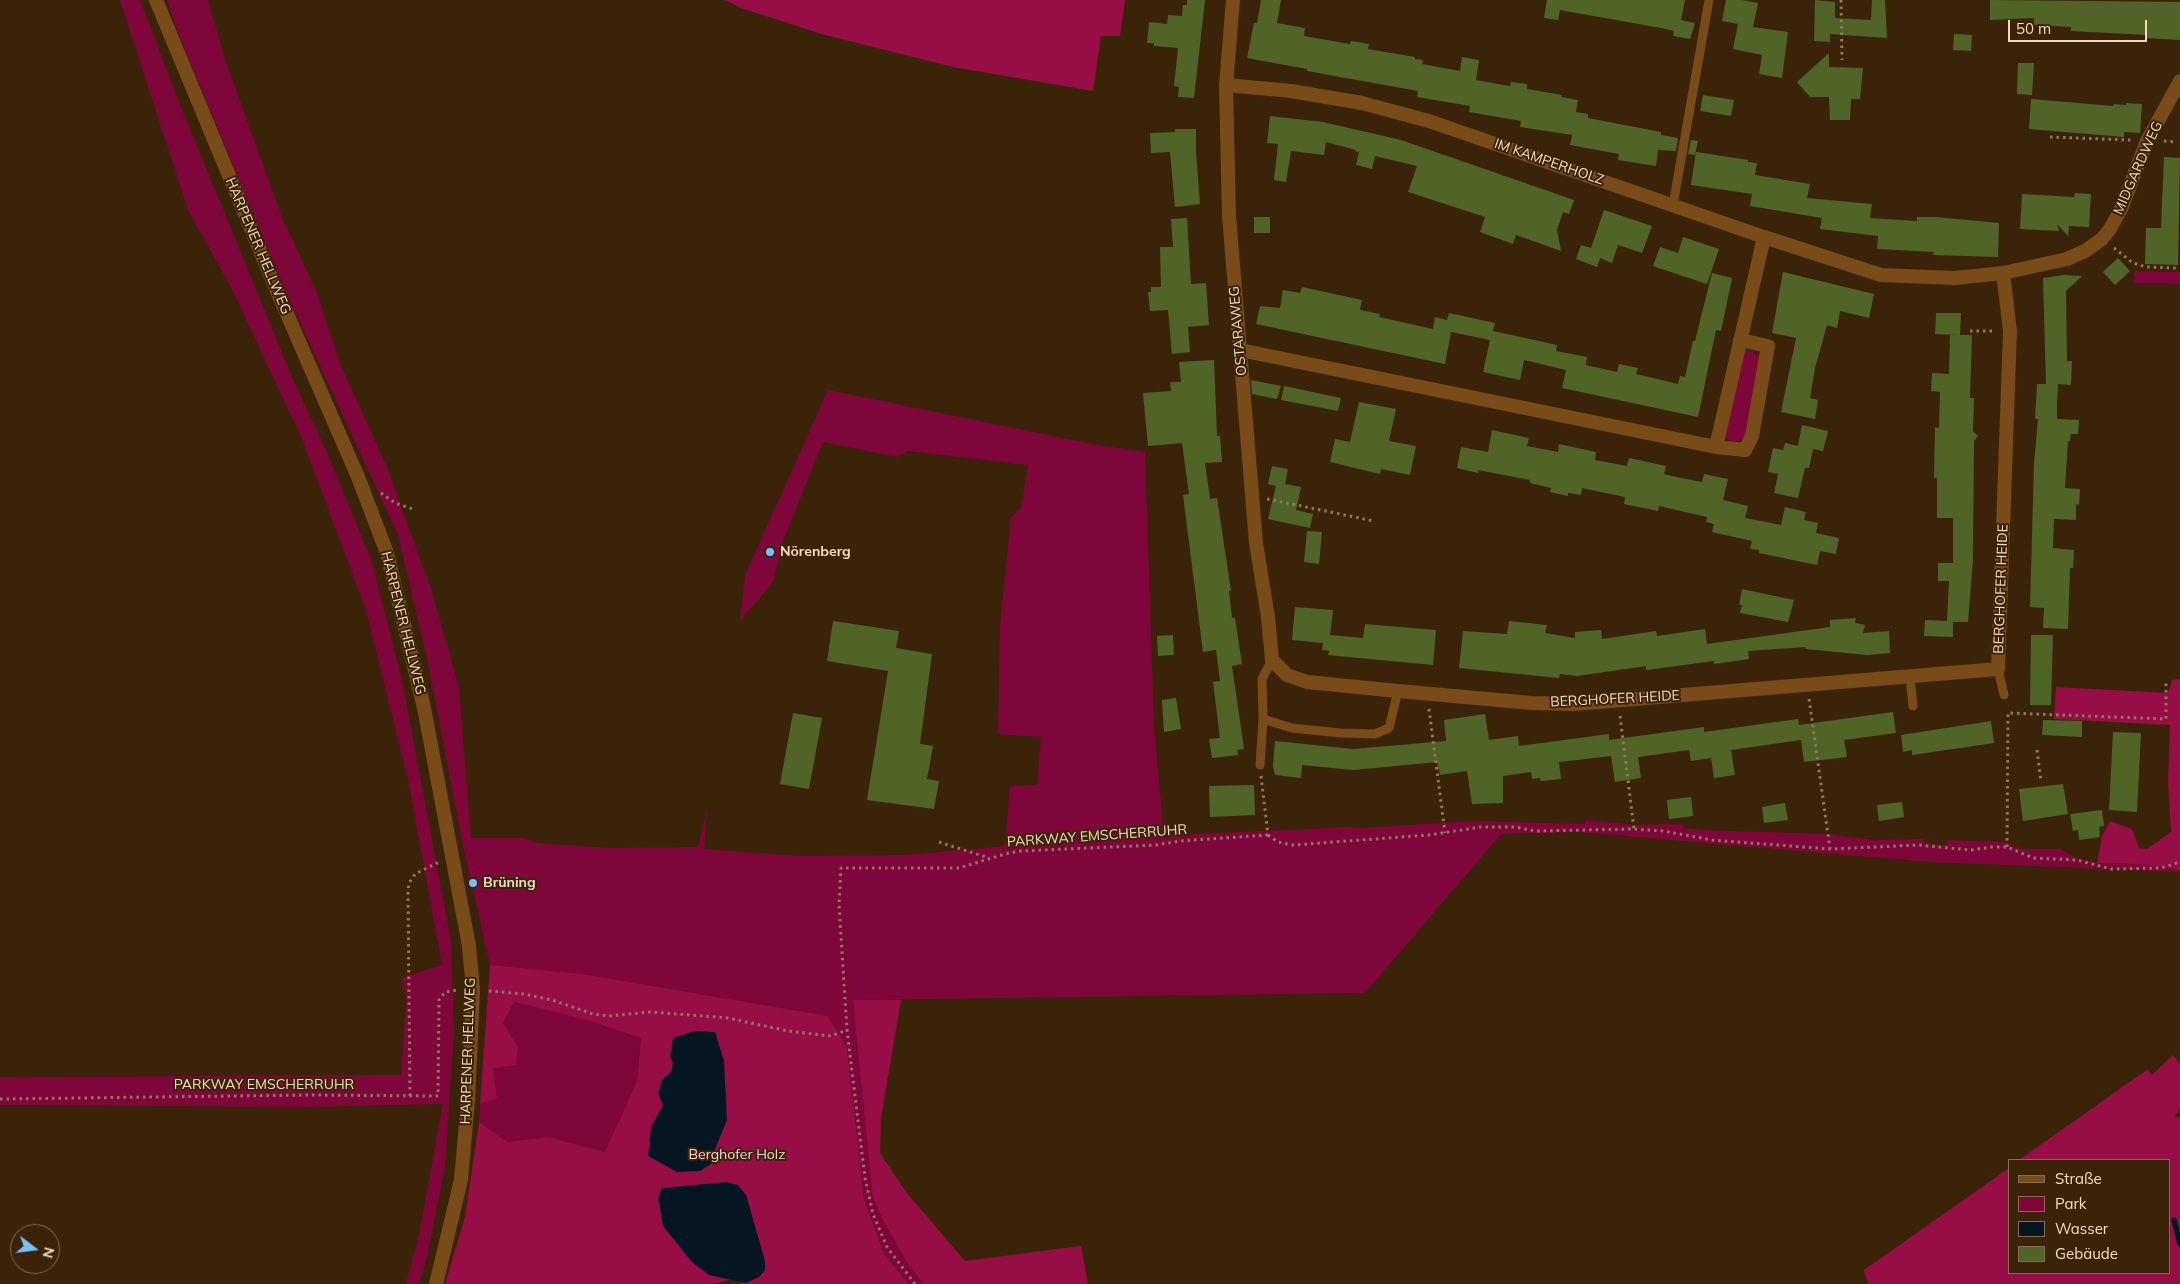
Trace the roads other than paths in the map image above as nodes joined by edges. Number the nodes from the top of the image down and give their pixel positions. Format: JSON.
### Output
{"nodes":[{"id":1,"x":156,"y":0,"type":"edge"},
{"id":2,"x":1233,"y":0,"type":"edge"},
{"id":3,"x":1709,"y":0,"type":"edge"},
{"id":4,"x":2180,"y":82,"type":"edge"},
{"id":5,"x":1226,"y":85,"type":"junction"},
{"id":6,"x":1673,"y":205,"type":"junction"},
{"id":7,"x":1764,"y":237,"type":"junction"},
{"id":8,"x":2003,"y":273,"type":"junction"},
{"id":9,"x":1740,"y":340,"type":"junction"},
{"id":10,"x":1240,"y":350,"type":"junction"},
{"id":11,"x":1716,"y":447,"type":"junction"},
{"id":12,"x":1272,"y":660,"type":"junction"},
{"id":13,"x":1998,"y":669,"type":"junction"},
{"id":14,"x":1910,"y":677,"type":"junction"},
{"id":15,"x":1398,"y":692,"type":"junction"},
{"id":16,"x":2004,"y":695,"type":"dead end"},
{"id":17,"x":1913,"y":706,"type":"dead end"},
{"id":18,"x":1263,"y":719,"type":"junction"},
{"id":19,"x":1260,"y":765,"type":"road end"},
{"id":20,"x":436,"y":1284,"type":"edge"}],
"edges":[{"from":1,"to":20,"type":"street","name":"HARPENER HELLWEG"},
{"from":2,"to":5,"type":"street","name":"OSTARAWEG"},
{"from":3,"to":6,"type":"lane"},
{"from":4,"to":8,"type":"street","name":"MIDGARDWEG"},
{"from":5,"to":6,"type":"street","name":"IM KAMPERHOLZ"},
{"from":5,"to":10,"type":"street","name":"OSTARAWEG"},
{"from":6,"to":7,"type":"street","name":"IM KAMPERHOLZ"},
{"from":7,"to":8,"type":"street"},
{"from":7,"to":9,"type":"street"},
{"from":8,"to":13,"type":"street","name":"BERGHOFER HEIDE"},
{"from":9,"to":11,"type":"street"},
{"from":9,"to":11,"type":"street"},
{"from":10,"to":11,"type":"street"},
{"from":10,"to":12,"type":"street","name":"OSTARAWEG"},
{"from":12,"to":15,"type":"street","name":"BERGHOFER HEIDE"},
{"from":12,"to":18,"type":"lane"},
{"from":13,"to":14,"type":"street","name":"BERGHOFER HEIDE"},
{"from":13,"to":16,"type":"lane"},
{"from":14,"to":15,"type":"street","name":"BERGHOFER HEIDE"},
{"from":14,"to":17,"type":"lane"},
{"from":15,"to":18,"type":"lane"},
{"from":18,"to":19,"type":"lane"}]}
